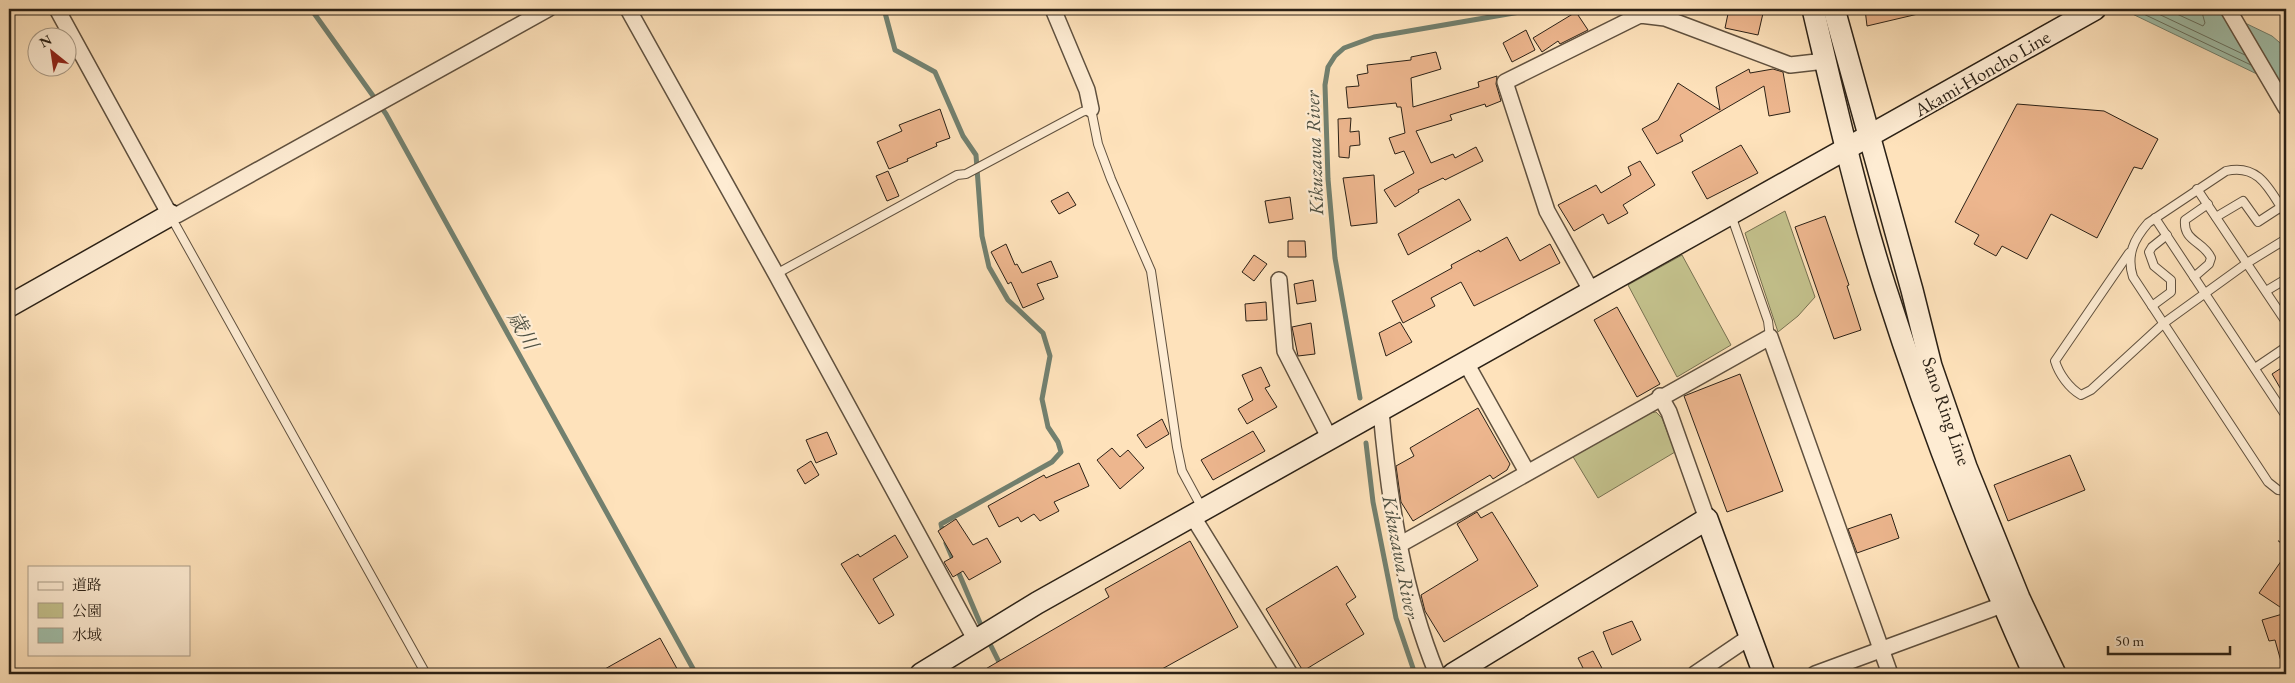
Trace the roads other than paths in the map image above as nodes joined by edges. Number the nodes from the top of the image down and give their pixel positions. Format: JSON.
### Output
{"nodes":[{"id":1,"x":57,"y":9,"type":"edge"},
{"id":2,"x":548,"y":9,"type":"edge"},
{"id":3,"x":628,"y":9,"type":"edge"},
{"id":4,"x":1053,"y":9,"type":"edge"},
{"id":5,"x":1813,"y":9,"type":"edge"},
{"id":6,"x":1834,"y":9,"type":"edge"},
{"id":7,"x":2095,"y":9,"type":"edge"},
{"id":8,"x":2228,"y":9,"type":"edge"},
{"id":9,"x":1825,"y":61,"type":"junction"},
{"id":10,"x":2283,"y":103,"type":"edge"},
{"id":11,"x":1091,"y":109,"type":"junction"},
{"id":12,"x":1869,"y":137,"type":"junction"},
{"id":13,"x":1847,"y":148,"type":"junction"},
{"id":14,"x":2197,"y":189,"type":"junction"},
{"id":15,"x":2208,"y":204,"type":"junction"},
{"id":16,"x":2281,"y":207,"type":"junction"},
{"id":17,"x":1731,"y":214,"type":"junction"},
{"id":18,"x":170,"y":215,"type":"junction"},
{"id":19,"x":2286,"y":215,"type":"edge"},
{"id":20,"x":2216,"y":217,"type":"junction"},
{"id":21,"x":2156,"y":218,"type":"junction"},
{"id":22,"x":2167,"y":235,"type":"junction"},
{"id":23,"x":2286,"y":239,"type":"edge"},
{"id":24,"x":2132,"y":249,"type":"junction"},
{"id":25,"x":2247,"y":263,"type":"junction"},
{"id":26,"x":776,"y":274,"type":"junction"},
{"id":27,"x":2194,"y":277,"type":"junction"},
{"id":28,"x":2286,"y":278,"type":"edge"},
{"id":29,"x":1279,"y":280,"type":"dead end"},
{"id":30,"x":2266,"y":291,"type":"junction"},
{"id":31,"x":1592,"y":292,"type":"junction"},
{"id":32,"x":2205,"y":293,"type":"junction"},
{"id":33,"x":9,"y":306,"type":"edge"},
{"id":34,"x":2152,"y":306,"type":"junction"},
{"id":35,"x":2286,"y":322,"type":"edge"},
{"id":36,"x":2164,"y":323,"type":"junction"},
{"id":37,"x":1770,"y":336,"type":"junction"},
{"id":38,"x":2286,"y":347,"type":"edge"},
{"id":39,"x":1466,"y":362,"type":"junction"},
{"id":40,"x":2255,"y":368,"type":"junction"},
{"id":41,"x":1660,"y":396,"type":"junction"},
{"id":42,"x":1381,"y":411,"type":"junction"},
{"id":43,"x":2286,"y":416,"type":"edge"},
{"id":44,"x":1330,"y":440,"type":"junction"},
{"id":45,"x":1527,"y":472,"type":"junction"},
{"id":46,"x":2286,"y":490,"type":"edge"},
{"id":47,"x":1198,"y":514,"type":"junction"},
{"id":48,"x":1707,"y":519,"type":"junction"},
{"id":49,"x":1399,"y":545,"type":"junction"},
{"id":50,"x":2011,"y":601,"type":"junction"},
{"id":51,"x":1751,"y":636,"type":"junction"},
{"id":52,"x":976,"y":641,"type":"junction"},
{"id":53,"x":1881,"y":650,"type":"junction"},
{"id":54,"x":426,"y":674,"type":"edge"},
{"id":55,"x":921,"y":674,"type":"edge"},
{"id":56,"x":1290,"y":674,"type":"edge"},
{"id":57,"x":1437,"y":674,"type":"edge"},
{"id":58,"x":1453,"y":674,"type":"edge"},
{"id":59,"x":1695,"y":674,"type":"edge"},
{"id":60,"x":1764,"y":674,"type":"edge"},
{"id":61,"x":1815,"y":674,"type":"edge"},
{"id":62,"x":1890,"y":674,"type":"edge"},
{"id":63,"x":2034,"y":674,"type":"edge"},
{"id":64,"x":2055,"y":674,"type":"edge"}],
"edges":[{"from":1,"to":18,"type":"street"},
{"from":2,"to":18,"type":"street"},
{"from":3,"to":26,"type":"street"},
{"from":4,"to":11,"type":"street"},
{"from":5,"to":9,"type":"street"},
{"from":6,"to":12,"type":"street"},
{"from":7,"to":12,"type":"street","name":"Akami-Honcho Line"},
{"from":8,"to":10,"type":"street"},
{"from":9,"to":13,"type":"street"},
{"from":9,"to":31,"type":"street"},
{"from":11,"to":26,"type":"lane"},
{"from":11,"to":47,"type":"lane"},
{"from":12,"to":13,"type":"street","name":"Akami-Honcho Line"},
{"from":12,"to":50,"type":"street","name":"Sano Ring Line"},
{"from":13,"to":17,"type":"street","name":"Akami-Honcho Line"},
{"from":13,"to":50,"type":"street","name":"Sano Ring Line"},
{"from":14,"to":15,"type":"lane"},
{"from":14,"to":16,"type":"lane"},
{"from":14,"to":21,"type":"lane"},
{"from":15,"to":20,"type":"lane"},
{"from":15,"to":27,"type":"lane"},
{"from":16,"to":19,"type":"lane"},
{"from":16,"to":20,"type":"lane"},
{"from":17,"to":31,"type":"street","name":"Akami-Honcho Line"},
{"from":17,"to":37,"type":"lane"},
{"from":18,"to":33,"type":"street"},
{"from":18,"to":54,"type":"lane"},
{"from":20,"to":25,"type":"lane"},
{"from":21,"to":22,"type":"lane"},
{"from":21,"to":24,"type":"lane"},
{"from":22,"to":27,"type":"lane"},
{"from":22,"to":34,"type":"lane"},
{"from":23,"to":25,"type":"lane"},
{"from":24,"to":34,"type":"lane"},
{"from":24,"to":36,"type":"lane"},
{"from":25,"to":30,"type":"lane"},
{"from":25,"to":32,"type":"lane"},
{"from":26,"to":52,"type":"street"},
{"from":27,"to":32,"type":"lane"},
{"from":28,"to":30,"type":"lane"},
{"from":29,"to":44,"type":"street"},
{"from":30,"to":35,"type":"lane"},
{"from":31,"to":39,"type":"street","name":"Akami-Honcho Line"},
{"from":32,"to":36,"type":"lane"},
{"from":32,"to":40,"type":"lane"},
{"from":34,"to":36,"type":"lane"},
{"from":36,"to":46,"type":"lane"},
{"from":37,"to":41,"type":"street"},
{"from":37,"to":53,"type":"street"},
{"from":38,"to":40,"type":"lane"},
{"from":39,"to":42,"type":"street","name":"Akami-Honcho Line"},
{"from":39,"to":45,"type":"street"},
{"from":40,"to":43,"type":"lane"},
{"from":41,"to":45,"type":"street"},
{"from":41,"to":48,"type":"street"},
{"from":42,"to":44,"type":"street","name":"Akami-Honcho Line"},
{"from":42,"to":49,"type":"street"},
{"from":44,"to":47,"type":"street","name":"Akami-Honcho Line"},
{"from":45,"to":49,"type":"street"},
{"from":47,"to":52,"type":"street","name":"Akami-Honcho Line"},
{"from":47,"to":56,"type":"street"},
{"from":48,"to":51,"type":"street"},
{"from":48,"to":58,"type":"street"},
{"from":49,"to":57,"type":"street"},
{"from":50,"to":53,"type":"street"},
{"from":50,"to":63,"type":"street","name":"Sano Ring Line"},
{"from":50,"to":64,"type":"street","name":"Sano Ring Line"},
{"from":51,"to":59,"type":"street"},
{"from":51,"to":60,"type":"street"},
{"from":52,"to":55,"type":"street","name":"Akami-Honcho Line"},
{"from":53,"to":61,"type":"street"},
{"from":53,"to":62,"type":"street"}]}
